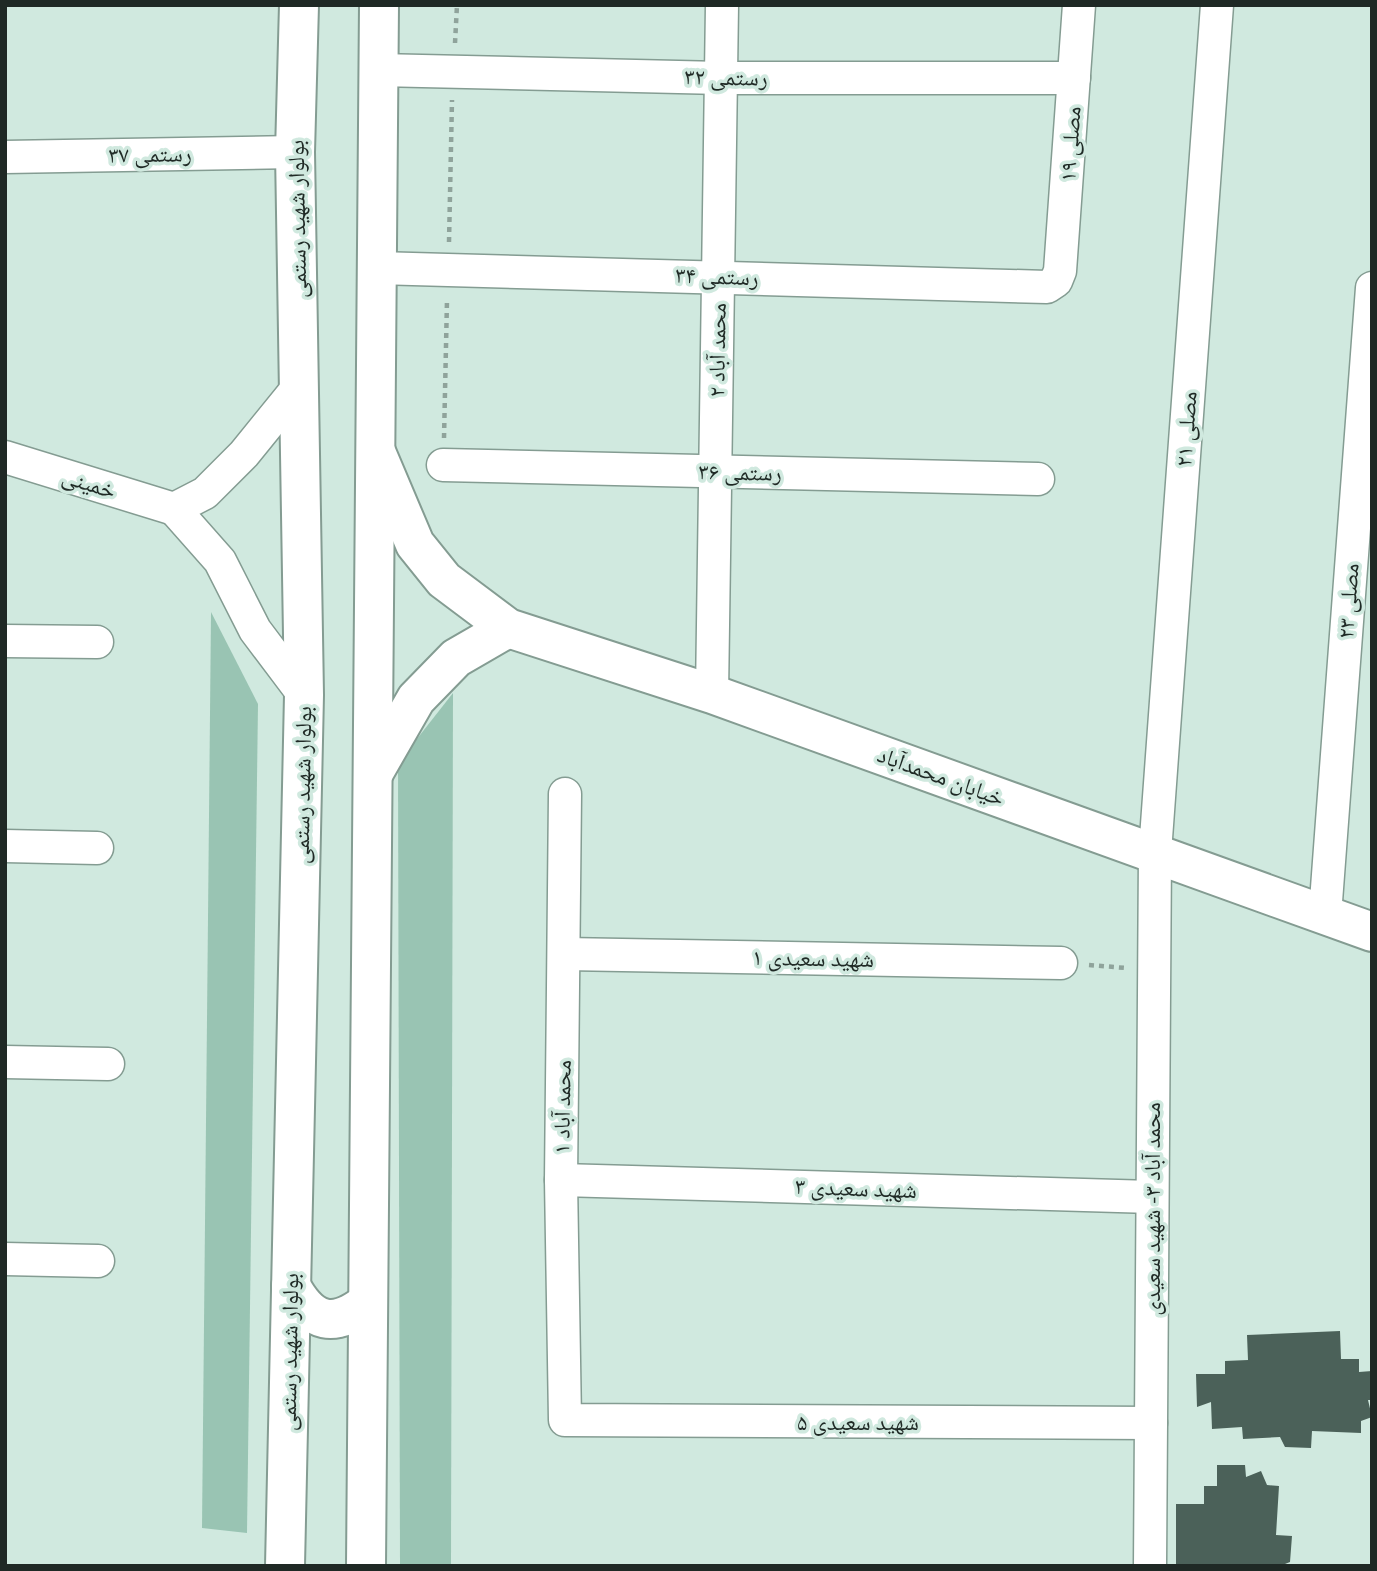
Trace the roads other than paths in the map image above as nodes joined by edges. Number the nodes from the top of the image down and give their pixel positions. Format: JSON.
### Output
{"nodes":[{"id":1,"x":299,"y":5,"type":"edge"},
{"id":2,"x":379,"y":5,"type":"edge"},
{"id":3,"x":722,"y":5,"type":"edge"},
{"id":4,"x":1079,"y":5,"type":"edge"},
{"id":5,"x":1217,"y":5,"type":"edge"},
{"id":6,"x":378,"y":70,"type":"junction"},
{"id":7,"x":721,"y":78,"type":"junction"},
{"id":8,"x":1074,"y":78,"type":"junction"},
{"id":9,"x":295,"y":152,"type":"junction"},
{"id":10,"x":5,"y":157,"type":"edge"},
{"id":11,"x":377,"y":268,"type":"junction"},
{"id":12,"x":718,"y":276,"type":"junction"},
{"id":13,"x":1056,"y":281,"type":"joint"},
{"id":14,"x":1372,"y":288,"type":"edge"},
{"id":15,"x":300,"y":385,"type":"junction"},
{"id":16,"x":376,"y":452,"type":"junction"},
{"id":17,"x":5,"y":457,"type":"edge"},
{"id":18,"x":443,"y":465,"type":"dead end"},
{"id":19,"x":715,"y":471,"type":"junction"},
{"id":20,"x":1038,"y":479,"type":"dead end"},
{"id":21,"x":174,"y":509,"type":"junction"},
{"id":22,"x":508,"y":628,"type":"junction"},
{"id":23,"x":5,"y":641,"type":"edge"},
{"id":24,"x":97,"y":642,"type":"dead end"},
{"id":25,"x":712,"y":694,"type":"junction"},
{"id":26,"x":304,"y":695,"type":"junction"},
{"id":27,"x":373,"y":774,"type":"junction"},
{"id":28,"x":565,"y":794,"type":"dead end"},
{"id":29,"x":5,"y":846,"type":"edge"},
{"id":30,"x":97,"y":848,"type":"dead end"},
{"id":31,"x":1155,"y":852,"type":"junction"},
{"id":32,"x":1325,"y":915,"type":"junction"},
{"id":33,"x":1372,"y":932,"type":"edge"},
{"id":34,"x":565,"y":954,"type":"junction"},
{"id":35,"x":1061,"y":963,"type":"road end"},
{"id":36,"x":5,"y":1062,"type":"edge"},
{"id":37,"x":108,"y":1064,"type":"dead end"},
{"id":38,"x":561,"y":1180,"type":"junction"},
{"id":39,"x":1152,"y":1196,"type":"junction"},
{"id":40,"x":5,"y":1259,"type":"edge"},
{"id":41,"x":98,"y":1261,"type":"dead end"},
{"id":42,"x":290,"y":1286,"type":"junction"},
{"id":43,"x":368,"y":1302,"type":"junction"},
{"id":44,"x":565,"y":1420,"type":"joint"},
{"id":45,"x":1151,"y":1423,"type":"junction"},
{"id":46,"x":285,"y":1566,"type":"edge"},
{"id":47,"x":366,"y":1566,"type":"edge"},
{"id":48,"x":1150,"y":1566,"type":"edge"}],
"edges":[{"from":1,"to":9,"type":"main road","name":"بولوار شهید رستمی"},
{"from":2,"to":6,"type":"main road"},
{"from":3,"to":7,"type":"street","name":"محمد آباد ۲"},
{"from":4,"to":8,"type":"street","name":"مصلی ۱۹"},
{"from":5,"to":31,"type":"street","name":"مصلی ۲۱"},
{"from":6,"to":7,"type":"street","name":"رستمی ۳۲"},
{"from":6,"to":11,"type":"main road"},
{"from":7,"to":8,"type":"street","name":"رستمی ۳۲"},
{"from":7,"to":12,"type":"street","name":"محمد آباد ۲"},
{"from":8,"to":13,"type":"street","name":"مصلی ۱۹"},
{"from":9,"to":10,"type":"street","name":"رستمی ۳۷"},
{"from":9,"to":15,"type":"main road","name":"بولوار شهید رستمی"},
{"from":11,"to":12,"type":"street","name":"رستمی ۳۴"},
{"from":11,"to":16,"type":"main road"},
{"from":12,"to":13,"type":"street","name":"رستمی ۳۴"},
{"from":12,"to":19,"type":"street","name":"محمد آباد ۲"},
{"from":14,"to":32,"type":"street","name":"مصلی ۲۳"},
{"from":15,"to":21,"type":"street"},
{"from":15,"to":26,"type":"main road","name":"بولوار شهید رستمی"},
{"from":16,"to":22,"type":"main road","name":"خیابان محمدآباد"},
{"from":16,"to":27,"type":"main road"},
{"from":17,"to":21,"type":"street","name":"خمینی"},
{"from":18,"to":19,"type":"street","name":"رستمی ۳۶"},
{"from":19,"to":20,"type":"street","name":"رستمی ۳۶"},
{"from":19,"to":25,"type":"street","name":"محمد آباد ۲"},
{"from":21,"to":26,"type":"street"},
{"from":22,"to":25,"type":"main road","name":"خیابان محمدآباد"},
{"from":22,"to":27,"type":"main road"},
{"from":23,"to":24,"type":"street"},
{"from":25,"to":31,"type":"main road","name":"خیابان محمدآباد"},
{"from":26,"to":42,"type":"main road","name":"بولوار شهید رستمی"},
{"from":27,"to":43,"type":"main road"},
{"from":28,"to":34,"type":"street","name":"محمد آباد ۱"},
{"from":29,"to":30,"type":"street"},
{"from":31,"to":32,"type":"main road","name":"خیابان محمدآباد"},
{"from":31,"to":39,"type":"street","name":"محمد آباد ۳- شهید سعیدی"},
{"from":32,"to":33,"type":"main road","name":"خیابان محمدآباد"},
{"from":34,"to":35,"type":"street","name":"شهید سعیدی ۱"},
{"from":34,"to":38,"type":"street","name":"محمد آباد ۱"},
{"from":36,"to":37,"type":"street"},
{"from":38,"to":39,"type":"street","name":"شهید سعیدی ۳"},
{"from":38,"to":44,"type":"street","name":"محمد آباد ۱"},
{"from":39,"to":45,"type":"street","name":"محمد آباد ۳- شهید سعیدی"},
{"from":40,"to":41,"type":"street"},
{"from":42,"to":43,"type":"main road"},
{"from":42,"to":46,"type":"main road","name":"بولوار شهید رستمی"},
{"from":43,"to":47,"type":"main road"},
{"from":44,"to":45,"type":"street","name":"شهید سعیدی ۵"},
{"from":45,"to":48,"type":"street","name":"محمد آباد ۳- شهید سعیدی"}]}
